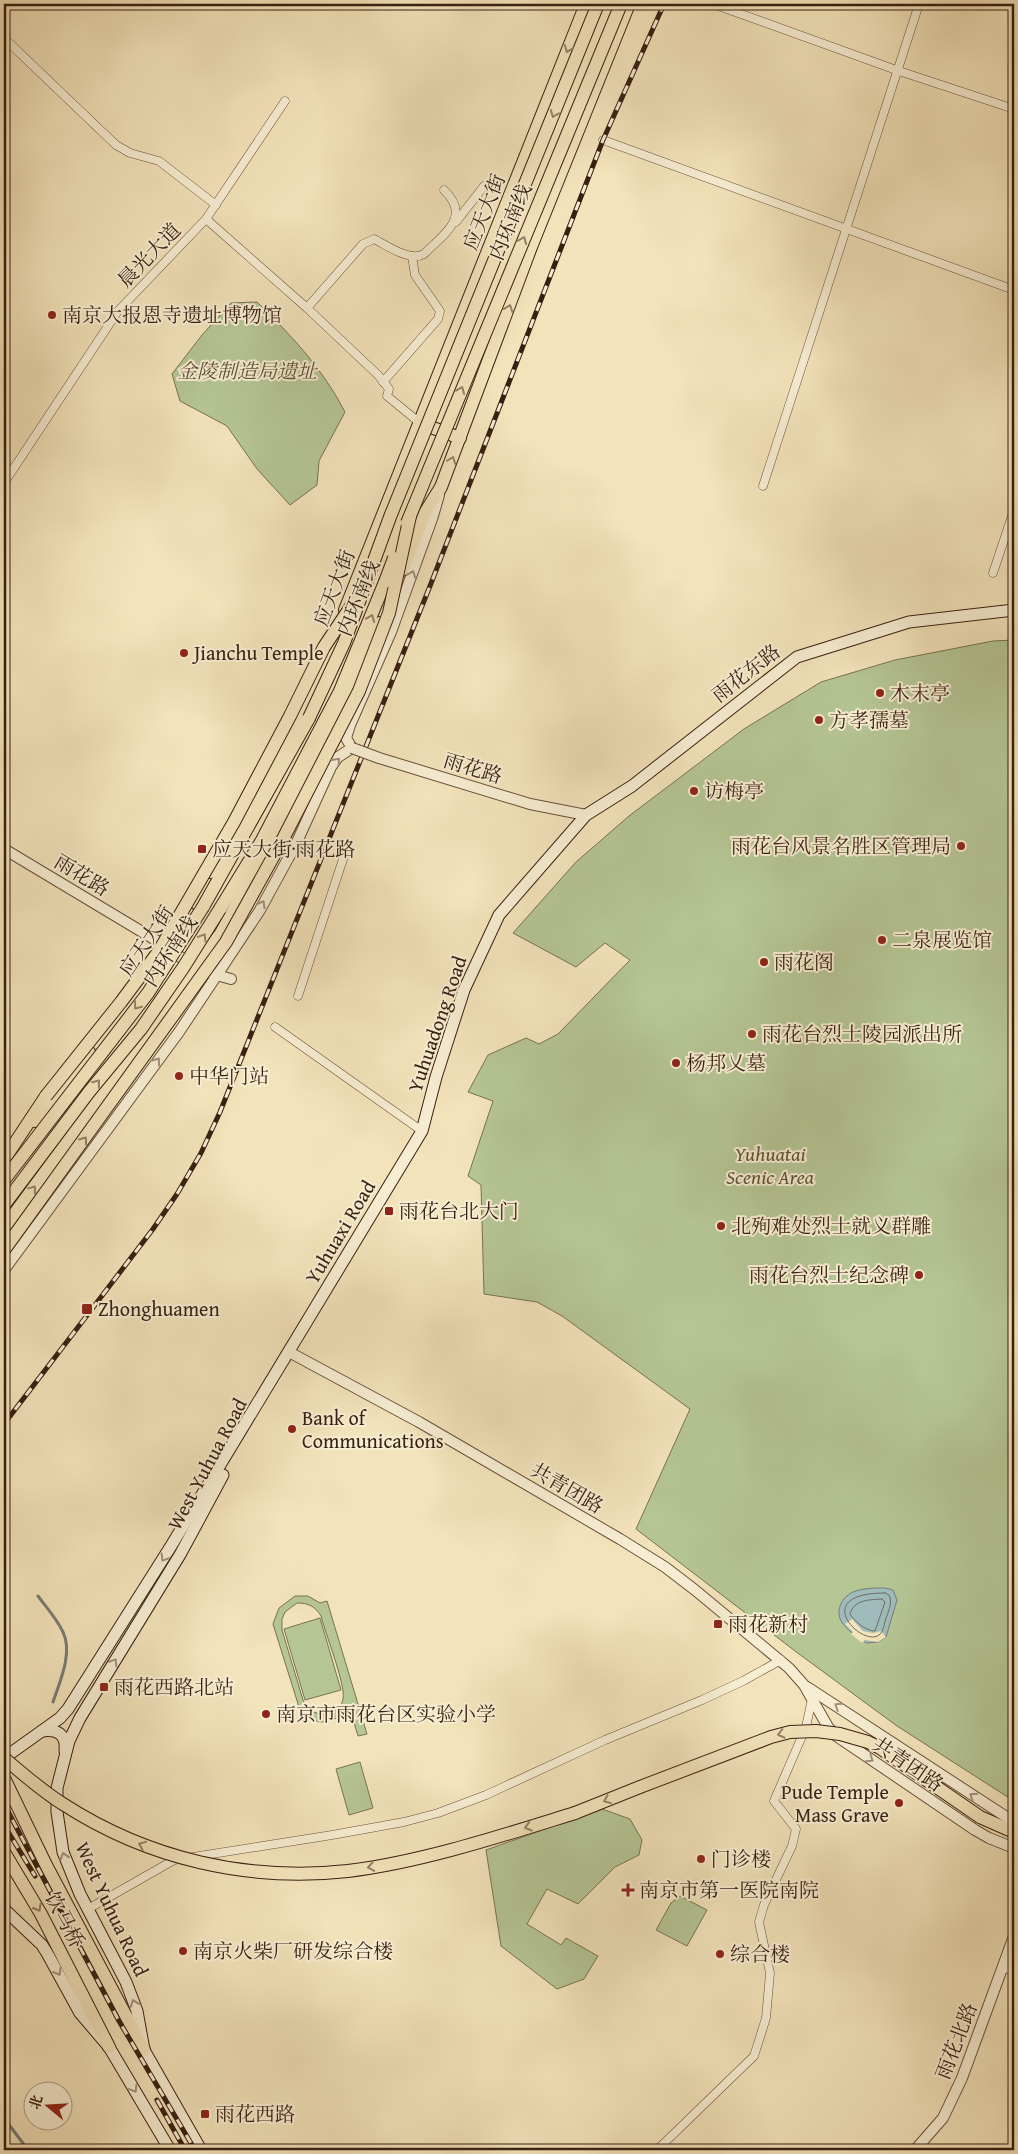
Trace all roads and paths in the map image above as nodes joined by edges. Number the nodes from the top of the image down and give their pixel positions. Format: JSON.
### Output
{"nodes":[{"id":1,"x":586,"y":4,"type":"edge"},
{"id":2,"x":598,"y":4,"type":"edge"},
{"id":3,"x":621,"y":4,"type":"edge"},
{"id":4,"x":629,"y":4,"type":"edge"},
{"id":5,"x":919,"y":4,"type":"edge"},
{"id":6,"x":716,"y":5,"type":"dead end"},
{"id":7,"x":4,"y":38,"type":"edge"},
{"id":8,"x":897,"y":70,"type":"junction"},
{"id":9,"x":285,"y":101,"type":"dead end"},
{"id":10,"x":1014,"y":109,"type":"edge"},
{"id":11,"x":602,"y":140,"type":"dead end"},
{"id":12,"x":484,"y":186,"type":"dead end"},
{"id":13,"x":444,"y":190,"type":"dead end"},
{"id":14,"x":216,"y":206,"type":"junction"},
{"id":15,"x":206,"y":219,"type":"junction"},
{"id":16,"x":455,"y":223,"type":"junction"},
{"id":17,"x":846,"y":229,"type":"junction"},
{"id":18,"x":412,"y":256,"type":"junction"},
{"id":19,"x":1014,"y":290,"type":"edge"},
{"id":20,"x":307,"y":308,"type":"junction"},
{"id":21,"x":383,"y":382,"type":"junction"},
{"id":22,"x":420,"y":423,"type":"junction"},
{"id":23,"x":460,"y":438,"type":"junction"},
{"id":24,"x":4,"y":483,"type":"edge"},
{"id":25,"x":763,"y":486,"type":"dead end"},
{"id":26,"x":441,"y":487,"type":"junction"},
{"id":27,"x":1014,"y":510,"type":"edge"},
{"id":28,"x":410,"y":516,"type":"junction"},
{"id":29,"x":993,"y":573,"type":"dead end"},
{"id":30,"x":365,"y":586,"type":"junction"},
{"id":31,"x":1014,"y":610,"type":"edge"},
{"id":32,"x":352,"y":748,"type":"junction"},
{"id":33,"x":586,"y":815,"type":"junction"},
{"id":34,"x":347,"y":847,"type":"dead end"},
{"id":35,"x":4,"y":849,"type":"edge"},
{"id":36,"x":169,"y":948,"type":"junction"},
{"id":37,"x":196,"y":969,"type":"junction"},
{"id":38,"x":217,"y":975,"type":"junction"},
{"id":39,"x":232,"y":979,"type":"dead end"},
{"id":40,"x":298,"y":996,"type":"dead end"},
{"id":41,"x":275,"y":1027,"type":"dead end"},
{"id":42,"x":422,"y":1130,"type":"junction"},
{"id":43,"x":5,"y":1157,"type":"edge"},
{"id":44,"x":4,"y":1180,"type":"edge"},
{"id":45,"x":4,"y":1205,"type":"edge"},
{"id":46,"x":4,"y":1228,"type":"edge"},
{"id":47,"x":4,"y":1250,"type":"edge"},
{"id":48,"x":4,"y":1270,"type":"edge"},
{"id":49,"x":289,"y":1352,"type":"junction"},
{"id":50,"x":781,"y":1660,"type":"junction"},
{"id":51,"x":804,"y":1685,"type":"junction"},
{"id":52,"x":812,"y":1697,"type":"junction"},
{"id":53,"x":42,"y":1731,"type":"junction"},
{"id":54,"x":4,"y":1758,"type":"edge"},
{"id":55,"x":64,"y":1758,"type":"junction"},
{"id":56,"x":4,"y":1778,"type":"edge"},
{"id":57,"x":1014,"y":1822,"type":"edge"},
{"id":58,"x":1014,"y":1832,"type":"edge"},
{"id":59,"x":1014,"y":1848,"type":"edge"},
{"id":60,"x":4,"y":1852,"type":"edge"},
{"id":61,"x":4,"y":1909,"type":"edge"},
{"id":62,"x":88,"y":1909,"type":"junction"},
{"id":63,"x":1014,"y":1936,"type":"edge"},
{"id":64,"x":1003,"y":1967,"type":"junction"},
{"id":65,"x":1014,"y":1971,"type":"edge"},
{"id":66,"x":109,"y":2047,"type":"junction"},
{"id":67,"x":144,"y":2050,"type":"junction"},
{"id":68,"x":170,"y":2150,"type":"edge"},
{"id":69,"x":201,"y":2150,"type":"edge"},
{"id":70,"x":657,"y":2150,"type":"edge"},
{"id":71,"x":915,"y":2150,"type":"edge"}],
"edges":[{"from":1,"to":22,"type":"main road","name":"应天大街","one_way":true},
{"from":2,"to":30,"type":"main road","name":"内环南线","one_way":true,"bridge":true},
{"from":28,"to":3,"type":"main road","name":"内环南线","one_way":true,"bridge":true},
{"from":23,"to":4,"type":"main road","one_way":true},
{"from":5,"to":8,"type":"street"},
{"from":6,"to":8,"type":"street"},
{"from":7,"to":14,"type":"street"},
{"from":8,"to":10,"type":"street"},
{"from":8,"to":17,"type":"street"},
{"from":9,"to":14,"type":"street","name":"晨光大道"},
{"from":11,"to":17,"type":"street"},
{"from":12,"to":16,"type":"street"},
{"from":13,"to":16,"type":"street"},
{"from":14,"to":15,"type":"street","name":"晨光大道"},
{"from":15,"to":20,"type":"street"},
{"from":15,"to":24,"type":"street","name":"晨光大道"},
{"from":16,"to":18,"type":"street"},
{"from":17,"to":19,"type":"street"},
{"from":17,"to":25,"type":"street"},
{"from":18,"to":20,"type":"street"},
{"from":18,"to":21,"type":"street"},
{"from":20,"to":21,"type":"street"},
{"from":21,"to":22,"type":"street"},
{"from":22,"to":23,"type":"main road"},
{"from":22,"to":36,"type":"main road","name":"应天大街"},
{"from":26,"to":23,"type":"main road","one_way":true},
{"from":32,"to":26,"type":"street","one_way":true},
{"from":26,"to":37,"type":"main road"},
{"from":27,"to":29,"type":"street"},
{"from":45,"to":28,"type":"main road","name":"内环南线","one_way":true,"bridge":true},
{"from":47,"to":28,"type":"main road","one_way":true,"bridge":true},
{"from":30,"to":43,"type":"main road","bridge":true},
{"from":30,"to":44,"type":"main road","name":"内环南线","one_way":true,"bridge":true},
{"from":31,"to":33,"type":"main road","name":"雨花东路"},
{"from":32,"to":33,"type":"street","name":"雨花路","bridge":true},
{"from":38,"to":32,"type":"street","one_way":true},
{"from":33,"to":42,"type":"main road","name":"Yuhuadong Road"},
{"from":34,"to":40,"type":"street"},
{"from":35,"to":36,"type":"street","name":"雨花路"},
{"from":36,"to":37,"type":"street","name":"雨花路"},
{"from":36,"to":43,"type":"main road","name":"应天大街"},
{"from":37,"to":38,"type":"street"},
{"from":46,"to":37,"type":"main road","one_way":true},
{"from":38,"to":39,"type":"street"},
{"from":48,"to":38,"type":"street","one_way":true},
{"from":41,"to":42,"type":"street"},
{"from":42,"to":49,"type":"main road","name":"Yuhuaxi Road"},
{"from":49,"to":50,"type":"street","name":"共青团路"},
{"from":49,"to":53,"type":"main road","name":"West Yuhua Road","one_way":true},
{"from":55,"to":49,"type":"main road","name":"West Yuhua Road","one_way":true},
{"from":50,"to":51,"type":"street","name":"共青团路"},
{"from":50,"to":62,"type":"street"},
{"from":51,"to":52,"type":"street","name":"共青团路"},
{"from":57,"to":51,"type":"street","name":"共青团路","one_way":true},
{"from":52,"to":59,"type":"street","name":"共青团路","one_way":true},
{"from":52,"to":70,"type":"street"},
{"from":53,"to":54,"type":"main road","name":"West Yuhua Road"},
{"from":53,"to":55,"type":"main road"},
{"from":58,"to":54,"type":"main road","one_way":true,"bridge":true},
{"from":62,"to":55,"type":"main road","name":"West Yuhua Road","one_way":true},
{"from":56,"to":67,"type":"main road","name":"West Yuhua Road"},
{"from":60,"to":66,"type":"main road","name":"饮马桥","one_way":true},
{"from":61,"to":66,"type":"main road","one_way":true},
{"from":67,"to":62,"type":"main road","name":"West Yuhua Road","one_way":true},
{"from":63,"to":64,"type":"street","name":"雨花北路"},
{"from":64,"to":65,"type":"street"},
{"from":64,"to":71,"type":"street","name":"雨花北路"},
{"from":66,"to":68,"type":"main road","one_way":true},
{"from":67,"to":69,"type":"main road","name":"West Yuhua Road"}]}
